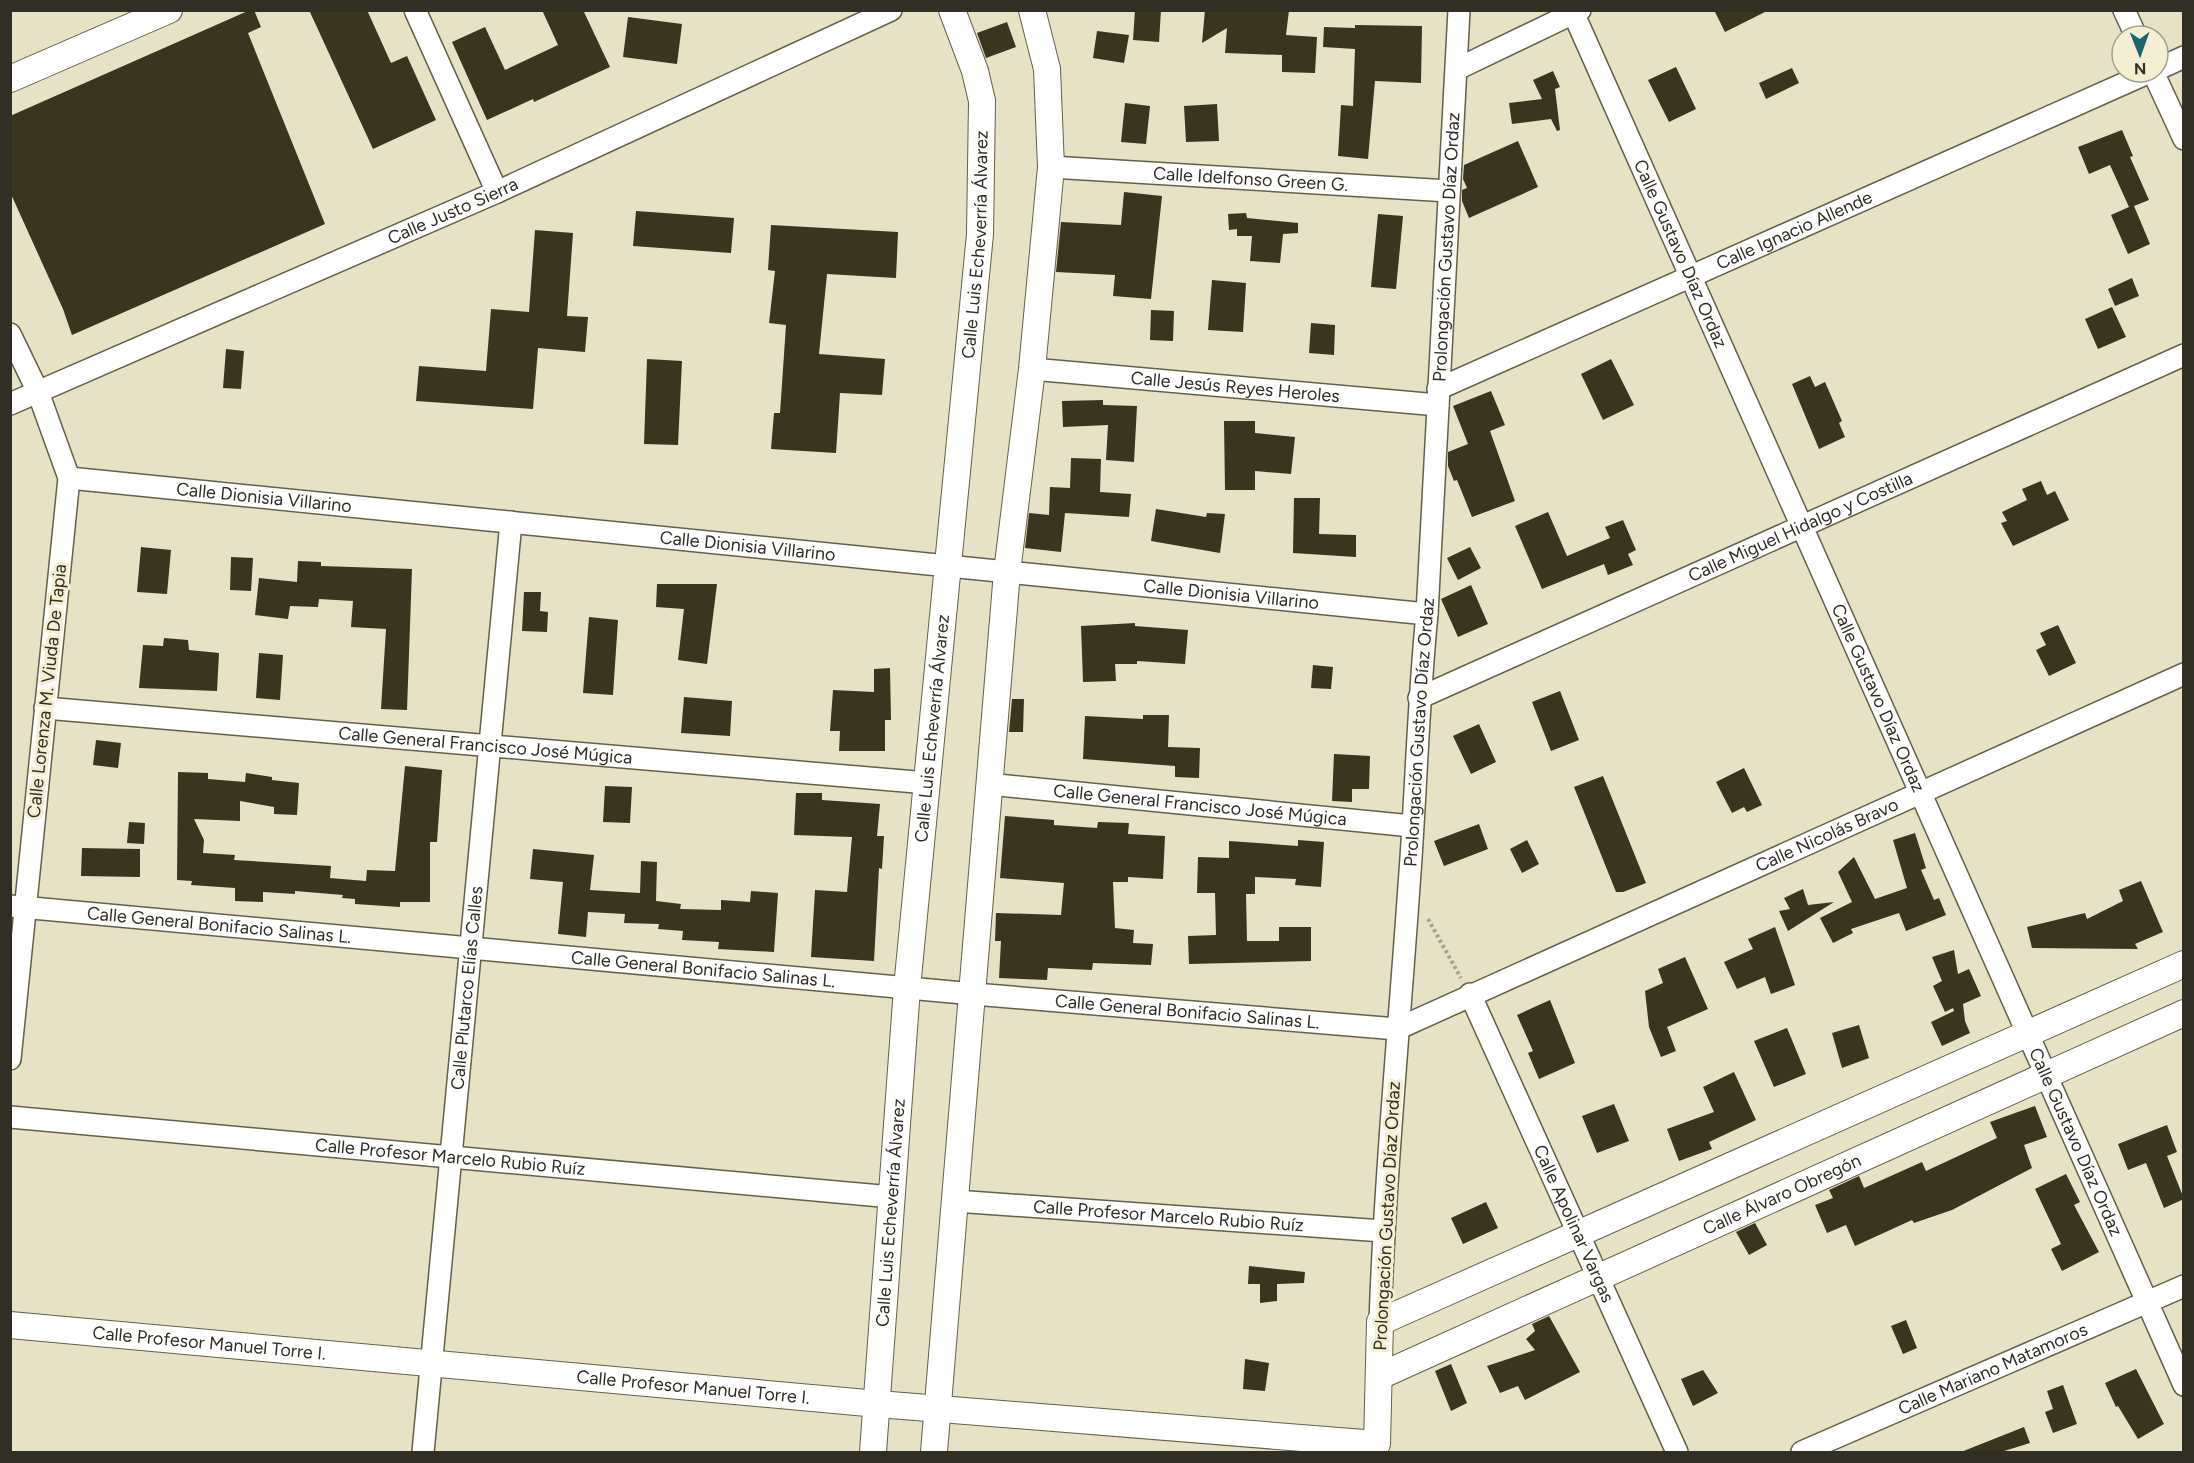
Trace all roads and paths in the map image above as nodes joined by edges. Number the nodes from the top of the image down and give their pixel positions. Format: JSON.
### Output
{"nodes":[{"id":1,"x":169,"y":10,"type":"edge"},
{"id":2,"x":415,"y":10,"type":"edge"},
{"id":3,"x":891,"y":10,"type":"edge"},
{"id":4,"x":952,"y":10,"type":"edge"},
{"id":5,"x":1032,"y":10,"type":"edge"},
{"id":6,"x":1459,"y":10,"type":"edge"},
{"id":7,"x":2124,"y":10,"type":"edge"},
{"id":8,"x":1575,"y":11,"type":"edge"},
{"id":9,"x":2130,"y":24,"type":"edge"},
{"id":10,"x":2184,"y":57,"type":"edge"},
{"id":11,"x":2170,"y":63,"type":"edge"},
{"id":12,"x":1456,"y":69,"type":"junction"},
{"id":13,"x":10,"y":80,"type":"edge"},
{"id":14,"x":2125,"y":84,"type":"edge"},
{"id":15,"x":2158,"y":84,"type":"edge"},
{"id":16,"x":2184,"y":139,"type":"edge"},
{"id":17,"x":1051,"y":167,"type":"junction"},
{"id":18,"x":1449,"y":191,"type":"junction"},
{"id":19,"x":497,"y":192,"type":"junction"},
{"id":20,"x":1690,"y":275,"type":"junction"},
{"id":21,"x":10,"y":334,"type":"edge"},
{"id":22,"x":2184,"y":355,"type":"edge"},
{"id":23,"x":1032,"y":369,"type":"junction"},
{"id":24,"x":38,"y":392,"type":"junction"},
{"id":25,"x":1438,"y":397,"type":"junction"},
{"id":26,"x":10,"y":404,"type":"edge"},
{"id":27,"x":69,"y":478,"type":"junction"},
{"id":28,"x":511,"y":522,"type":"junction"},
{"id":29,"x":1802,"y":527,"type":"junction"},
{"id":30,"x":948,"y":566,"type":"junction"},
{"id":31,"x":1007,"y":572,"type":"junction"},
{"id":32,"x":1427,"y":614,"type":"junction"},
{"id":33,"x":2184,"y":674,"type":"edge"},
{"id":34,"x":1419,"y":698,"type":"junction"},
{"id":35,"x":45,"y":708,"type":"junction"},
{"id":36,"x":488,"y":746,"type":"junction"},
{"id":37,"x":928,"y":783,"type":"junction"},
{"id":38,"x":988,"y":784,"type":"junction"},
{"id":39,"x":1920,"y":792,"type":"junction"},
{"id":40,"x":1412,"y":826,"type":"junction"},
{"id":41,"x":1409,"y":886,"type":"junction"},
{"id":42,"x":18,"y":906,"type":"edge"},
{"id":43,"x":469,"y":948,"type":"junction"},
{"id":44,"x":2184,"y":964,"type":"edge"},
{"id":45,"x":907,"y":988,"type":"junction"},
{"id":46,"x":974,"y":994,"type":"junction"},
{"id":47,"x":1470,"y":994,"type":"junction"},
{"id":48,"x":2184,"y":1013,"type":"edge"},
{"id":49,"x":1397,"y":1029,"type":"junction"},
{"id":50,"x":2027,"y":1034,"type":"junction"},
{"id":51,"x":10,"y":1059,"type":"edge"},
{"id":52,"x":2046,"y":1075,"type":"junction"},
{"id":53,"x":10,"y":1117,"type":"edge"},
{"id":54,"x":450,"y":1157,"type":"junction"},
{"id":55,"x":892,"y":1197,"type":"junction"},
{"id":56,"x":955,"y":1201,"type":"junction"},
{"id":57,"x":1383,"y":1231,"type":"junction"},
{"id":58,"x":1577,"y":1234,"type":"junction"},
{"id":59,"x":1597,"y":1278,"type":"junction"},
{"id":60,"x":2184,"y":1286,"type":"edge"},
{"id":61,"x":2147,"y":1303,"type":"junction"},
{"id":62,"x":1380,"y":1322,"type":"junction"},
{"id":63,"x":10,"y":1325,"type":"edge"},
{"id":64,"x":432,"y":1364,"type":"junction"},
{"id":65,"x":1380,"y":1376,"type":"junction"},
{"id":66,"x":2184,"y":1385,"type":"edge"},
{"id":67,"x":878,"y":1404,"type":"junction"},
{"id":68,"x":938,"y":1409,"type":"junction"},
{"id":69,"x":1377,"y":1448,"type":"edge"},
{"id":70,"x":423,"y":1452,"type":"edge"},
{"id":71,"x":873,"y":1452,"type":"edge"},
{"id":72,"x":934,"y":1452,"type":"edge"},
{"id":73,"x":1677,"y":1452,"type":"edge"},
{"id":74,"x":1802,"y":1452,"type":"edge"}],
"edges":[{"from":1,"to":13,"type":"street"},
{"from":2,"to":19,"type":"street"},
{"from":3,"to":19,"type":"street","name":"Calle Justo Sierra"},
{"from":4,"to":30,"type":"street","name":"Calle Luis Echeverría Álvarez"},
{"from":5,"to":17,"type":"street"},
{"from":6,"to":12,"type":"street","name":"Prolongación Gustavo Díaz Ordaz"},
{"from":7,"to":9,"type":"street"},
{"from":8,"to":12,"type":"street"},
{"from":8,"to":20,"type":"street","name":"Calle Gustavo Díaz Ordaz"},
{"from":10,"to":11,"type":"street"},
{"from":12,"to":18,"type":"street","name":"Prolongación Gustavo Díaz Ordaz"},
{"from":14,"to":20,"type":"street","name":"Calle Ignacio Allende"},
{"from":15,"to":16,"type":"street"},
{"from":17,"to":18,"type":"street","name":"Calle Idelfonso Green G."},
{"from":17,"to":23,"type":"street"},
{"from":18,"to":25,"type":"street","name":"Prolongación Gustavo Díaz Ordaz"},
{"from":19,"to":24,"type":"street","name":"Calle Justo Sierra"},
{"from":20,"to":25,"type":"street","name":"Calle Ignacio Allende"},
{"from":20,"to":29,"type":"street","name":"Calle Gustavo Díaz Ordaz"},
{"from":21,"to":24,"type":"street","name":"Calle Lorenza M. Viuda De Tapia"},
{"from":22,"to":29,"type":"street","name":"Calle Miguel Hidalgo y Costilla"},
{"from":23,"to":25,"type":"street","name":"Calle Jesús Reyes Heroles"},
{"from":23,"to":31,"type":"street"},
{"from":24,"to":26,"type":"street","name":"Calle Justo Sierra"},
{"from":24,"to":27,"type":"street","name":"Calle Lorenza M. Viuda De Tapia"},
{"from":25,"to":32,"type":"street","name":"Prolongación Gustavo Díaz Ordaz"},
{"from":27,"to":28,"type":"street","name":"Calle Dionisia Villarino"},
{"from":27,"to":35,"type":"street","name":"Calle Lorenza M. Viuda De Tapia"},
{"from":28,"to":30,"type":"street","name":"Calle Dionisia Villarino"},
{"from":28,"to":36,"type":"street","name":"Calle Plutarco Elías Calles"},
{"from":29,"to":34,"type":"street","name":"Calle Miguel Hidalgo y Costilla"},
{"from":29,"to":39,"type":"street","name":"Calle Gustavo Díaz Ordaz"},
{"from":30,"to":31,"type":"street","name":"Calle Dionisia Villarino"},
{"from":30,"to":37,"type":"street","name":"Calle Luis Echeverría Álvarez"},
{"from":31,"to":32,"type":"street","name":"Calle Dionisia Villarino"},
{"from":31,"to":38,"type":"street"},
{"from":32,"to":34,"type":"street","name":"Prolongación Gustavo Díaz Ordaz"},
{"from":33,"to":39,"type":"street","name":"Calle Nicolás Bravo"},
{"from":34,"to":40,"type":"street","name":"Prolongación Gustavo Díaz Ordaz"},
{"from":35,"to":36,"type":"street","name":"Calle General Francisco José Múgica"},
{"from":35,"to":42,"type":"street","name":"Calle Lorenza M. Viuda De Tapia"},
{"from":36,"to":37,"type":"street","name":"Calle General Francisco José Múgica"},
{"from":36,"to":43,"type":"street","name":"Calle Plutarco Elías Calles"},
{"from":37,"to":45,"type":"street","name":"Calle Luis Echeverría Álvarez"},
{"from":38,"to":40,"type":"street","name":"Calle General Francisco José Múgica"},
{"from":38,"to":46,"type":"street"},
{"from":39,"to":47,"type":"street","name":"Calle Nicolás Bravo"},
{"from":39,"to":50,"type":"street","name":"Calle Gustavo Díaz Ordaz"},
{"from":40,"to":41,"type":"street","name":"Prolongación Gustavo Díaz Ordaz"},
{"from":41,"to":47,"type":"path"},
{"from":41,"to":49,"type":"street","name":"Prolongación Gustavo Díaz Ordaz"},
{"from":42,"to":43,"type":"street","name":"Calle General Bonifacio Salinas L."},
{"from":42,"to":51,"type":"street","name":"Calle Lorenza M. Viuda De Tapia"},
{"from":43,"to":45,"type":"street","name":"Calle General Bonifacio Salinas L."},
{"from":43,"to":54,"type":"street","name":"Calle Plutarco Elías Calles"},
{"from":44,"to":50,"type":"street"},
{"from":45,"to":46,"type":"street","name":"Calle General Bonifacio Salinas L."},
{"from":45,"to":55,"type":"street","name":"Calle Luis Echeverría Álvarez"},
{"from":46,"to":49,"type":"street","name":"Calle General Bonifacio Salinas L."},
{"from":46,"to":56,"type":"street"},
{"from":47,"to":49,"type":"street","name":"Calle Nicolás Bravo"},
{"from":47,"to":58,"type":"street","name":"Calle Apolinar Vargas"},
{"from":48,"to":52,"type":"street","name":"Calle Álvaro Obregón"},
{"from":49,"to":57,"type":"street","name":"Prolongación Gustavo Díaz Ordaz"},
{"from":50,"to":52,"type":"street","name":"Calle Gustavo Díaz Ordaz"},
{"from":50,"to":58,"type":"street"},
{"from":52,"to":59,"type":"street","name":"Calle Álvaro Obregón"},
{"from":52,"to":61,"type":"street","name":"Calle Gustavo Díaz Ordaz"},
{"from":53,"to":54,"type":"street","name":"Calle Profesor Marcelo Rubio Ruíz"},
{"from":54,"to":55,"type":"street","name":"Calle Profesor Marcelo Rubio Ruíz"},
{"from":54,"to":64,"type":"street","name":"Calle Plutarco Elías Calles"},
{"from":55,"to":67,"type":"street","name":"Calle Luis Echeverría Álvarez"},
{"from":56,"to":57,"type":"street","name":"Calle Profesor Marcelo Rubio Ruíz"},
{"from":56,"to":68,"type":"street"},
{"from":57,"to":62,"type":"street","name":"Prolongación Gustavo Díaz Ordaz"},
{"from":58,"to":59,"type":"street","name":"Calle Apolinar Vargas"},
{"from":58,"to":62,"type":"street"},
{"from":59,"to":65,"type":"street","name":"Calle Álvaro Obregón"},
{"from":59,"to":73,"type":"street","name":"Calle Apolinar Vargas"},
{"from":60,"to":61,"type":"street","name":"Calle Mariano Matamoros"},
{"from":61,"to":66,"type":"street","name":"Calle Gustavo Díaz Ordaz"},
{"from":61,"to":74,"type":"street","name":"Calle Mariano Matamoros"},
{"from":62,"to":65,"type":"street","name":"Prolongación Gustavo Díaz Ordaz"},
{"from":63,"to":64,"type":"street","name":"Calle Profesor Manuel Torre I."},
{"from":64,"to":67,"type":"street","name":"Calle Profesor Manuel Torre I."},
{"from":64,"to":70,"type":"street","name":"Calle Plutarco Elías Calles"},
{"from":65,"to":69,"type":"street","name":"Prolongación Gustavo Díaz Ordaz"},
{"from":67,"to":68,"type":"street","name":"Calle Profesor Manuel Torre I."},
{"from":67,"to":71,"type":"street","name":"Calle Luis Echeverría Álvarez"},
{"from":68,"to":69,"type":"street","name":"Calle Profesor Manuel Torre I."},
{"from":68,"to":72,"type":"street"}]}
